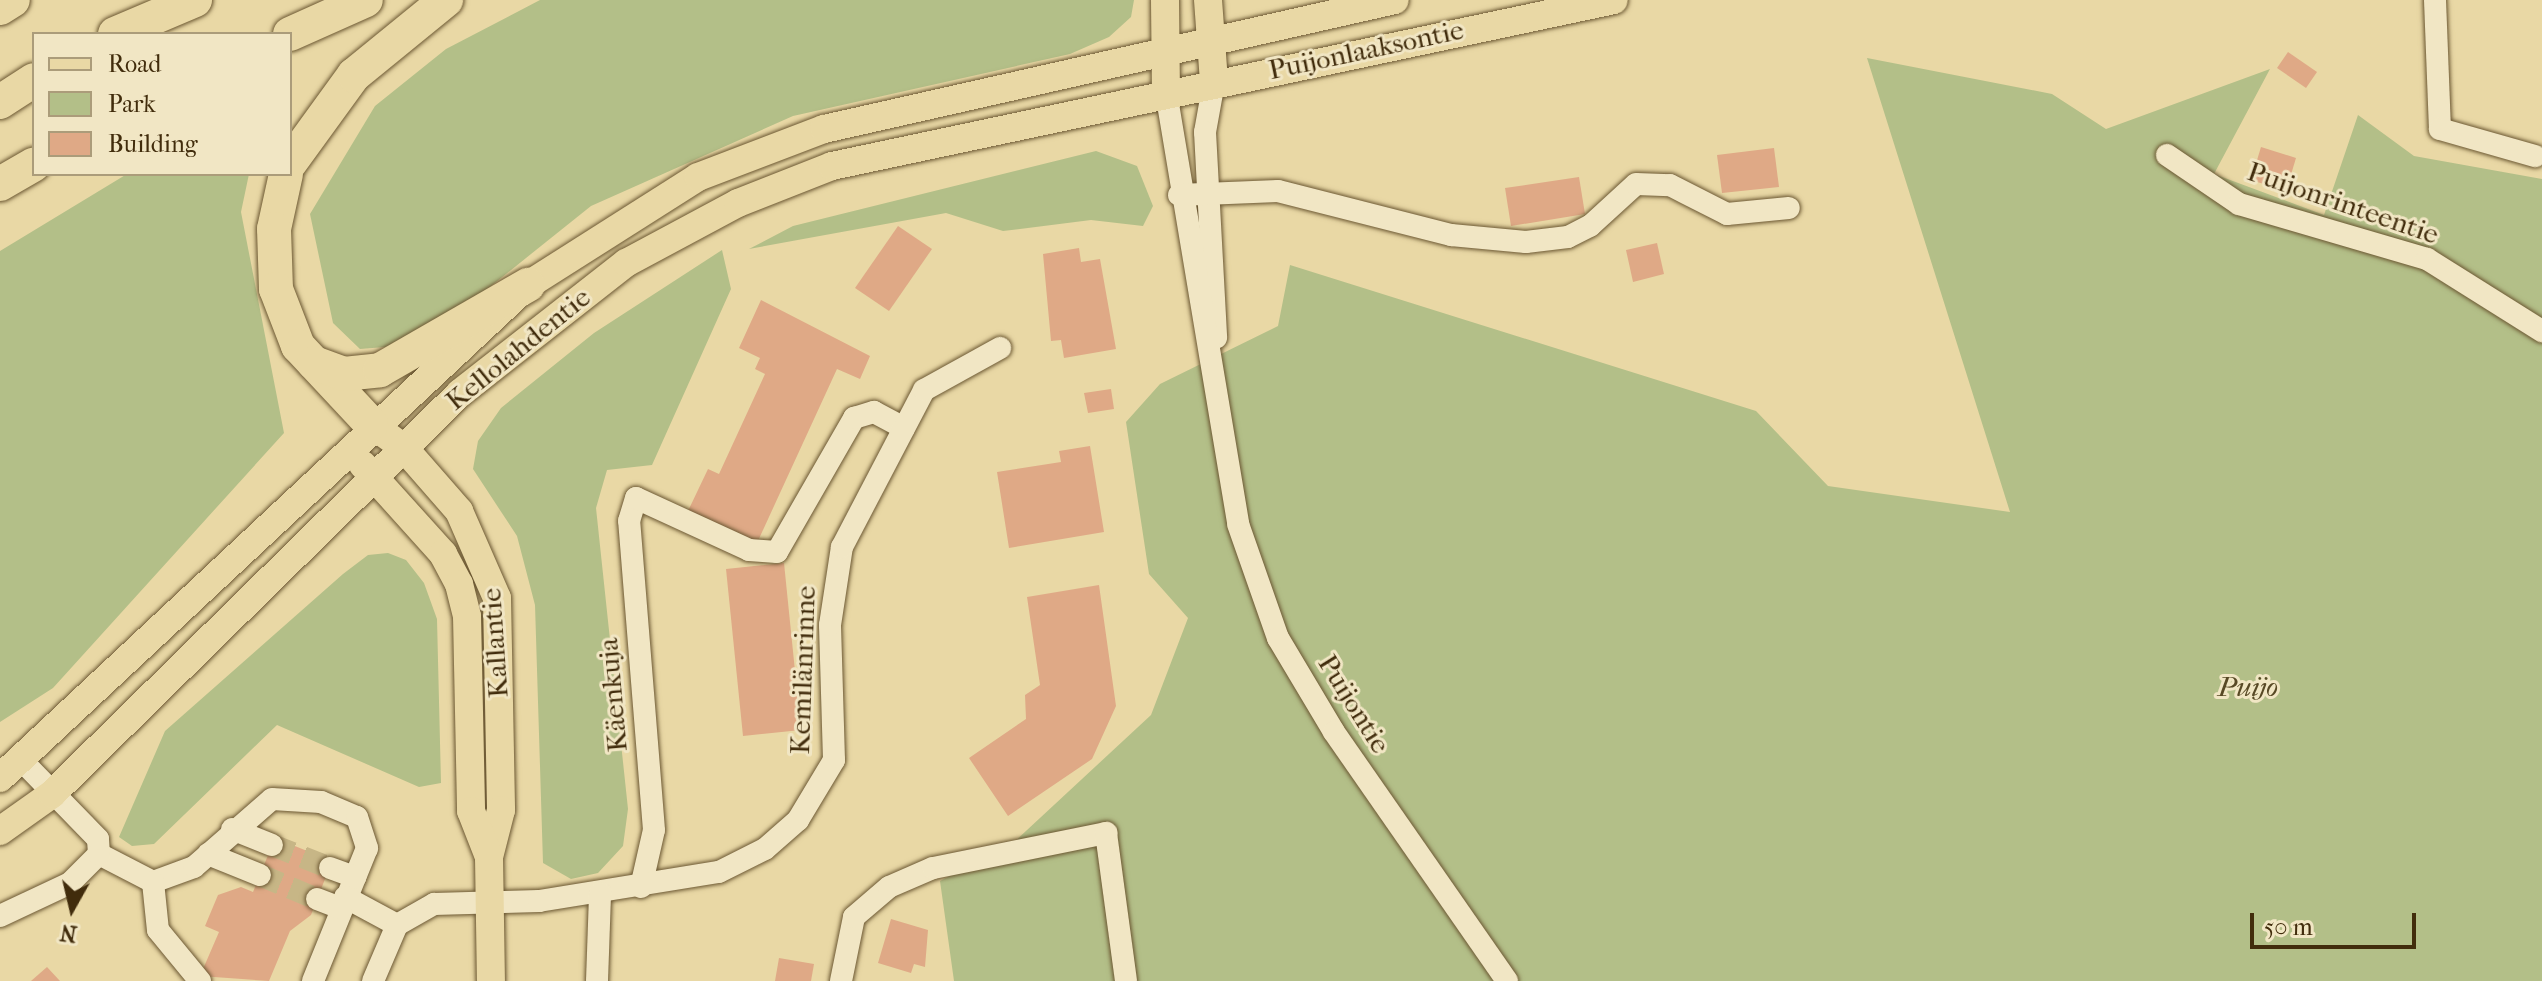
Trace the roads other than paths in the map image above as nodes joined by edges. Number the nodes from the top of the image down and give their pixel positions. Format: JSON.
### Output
{"nodes":[{"id":1,"x":13,"y":0,"type":"edge"},
{"id":2,"x":195,"y":0,"type":"edge"},
{"id":3,"x":366,"y":0,"type":"edge"},
{"id":4,"x":446,"y":0,"type":"edge"},
{"id":5,"x":1165,"y":0,"type":"edge"},
{"id":6,"x":1208,"y":0,"type":"edge"},
{"id":7,"x":1395,"y":0,"type":"edge"},
{"id":8,"x":1614,"y":0,"type":"edge"},
{"id":9,"x":2435,"y":0,"type":"edge"},
{"id":10,"x":0,"y":8,"type":"edge"},
{"id":11,"x":120,"y":32,"type":"edge"},
{"id":12,"x":292,"y":33,"type":"edge"},
{"id":13,"x":1209,"y":38,"type":"junction"},
{"id":14,"x":1166,"y":46,"type":"junction"},
{"id":15,"x":32,"y":81,"type":"edge"},
{"id":16,"x":1214,"y":82,"type":"junction"},
{"id":17,"x":1166,"y":92,"type":"junction"},
{"id":18,"x":0,"y":102,"type":"edge"},
{"id":19,"x":2167,"y":155,"type":"dead end"},
{"id":20,"x":2535,"y":156,"type":"dead end"},
{"id":21,"x":292,"y":160,"type":"edge"},
{"id":22,"x":32,"y":165,"type":"edge"},
{"id":23,"x":286,"y":176,"type":"edge"},
{"id":24,"x":0,"y":184,"type":"edge"},
{"id":25,"x":1209,"y":193,"type":"junction"},
{"id":26,"x":1179,"y":195,"type":"junction"},
{"id":27,"x":1789,"y":208,"type":"dead end"},
{"id":28,"x":528,"y":285,"type":"junction"},
{"id":29,"x":2542,"y":331,"type":"edge"},
{"id":30,"x":1000,"y":348,"type":"dead end"},
{"id":31,"x":313,"y":362,"type":"junction"},
{"id":32,"x":371,"y":424,"type":"junction"},
{"id":33,"x":1220,"y":427,"type":"junction"},
{"id":34,"x":904,"y":428,"type":"junction"},
{"id":35,"x":346,"y":448,"type":"junction"},
{"id":36,"x":404,"y":448,"type":"junction"},
{"id":37,"x":376,"y":477,"type":"junction"},
{"id":38,"x":23,"y":762,"type":"junction"},
{"id":39,"x":0,"y":778,"type":"edge"},
{"id":40,"x":52,"y":794,"type":"junction"},
{"id":41,"x":232,"y":829,"type":"junction"},
{"id":42,"x":0,"y":831,"type":"edge"},
{"id":43,"x":272,"y":845,"type":"tunnel mouth"},
{"id":44,"x":99,"y":854,"type":"junction"},
{"id":45,"x":208,"y":854,"type":"junction"},
{"id":46,"x":489,"y":857,"type":"junction"},
{"id":47,"x":330,"y":868,"type":"tunnel mouth"},
{"id":48,"x":260,"y":875,"type":"tunnel mouth"},
{"id":49,"x":153,"y":882,"type":"junction"},
{"id":50,"x":641,"y":887,"type":"junction"},
{"id":51,"x":600,"y":893,"type":"junction"},
{"id":52,"x":347,"y":894,"type":"junction"},
{"id":53,"x":317,"y":899,"type":"tunnel mouth"},
{"id":54,"x":491,"y":900,"type":"junction"},
{"id":55,"x":0,"y":916,"type":"edge"},
{"id":56,"x":397,"y":925,"type":"junction"},
{"id":57,"x":200,"y":981,"type":"edge"},
{"id":58,"x":313,"y":981,"type":"edge"},
{"id":59,"x":373,"y":981,"type":"edge"},
{"id":60,"x":491,"y":981,"type":"edge"},
{"id":61,"x":597,"y":981,"type":"edge"},
{"id":62,"x":841,"y":981,"type":"edge"},
{"id":63,"x":1126,"y":981,"type":"edge"},
{"id":64,"x":1507,"y":981,"type":"edge"}],
"edges":[{"from":1,"to":10,"type":"highway"},
{"from":2,"to":11,"type":"highway"},
{"from":3,"to":12,"type":"highway"},
{"from":4,"to":21,"type":"highway"},
{"from":5,"to":14,"type":"main road"},
{"from":6,"to":13,"type":"main road"},
{"from":7,"to":13,"type":"main road","name":"Puijonlaaksontie"},
{"from":8,"to":16,"type":"main road","name":"Puijonlaaksontie"},
{"from":9,"to":20,"type":"street"},
{"from":13,"to":14,"type":"main road","name":"Puijonlaaksontie"},
{"from":13,"to":16,"type":"main road"},
{"from":14,"to":17,"type":"main road"},
{"from":14,"to":28,"type":"main road","name":"Kellolahdentie"},
{"from":15,"to":18,"type":"highway"},
{"from":16,"to":17,"type":"main road","name":"Puijonlaaksontie"},
{"from":16,"to":25,"type":"street","name":"Puijontie"},
{"from":17,"to":26,"type":"street","name":"Puijontie"},
{"from":17,"to":36,"type":"main road","name":"Kellolahdentie"},
{"from":19,"to":29,"type":"street","name":"Puijonrinteentie"},
{"from":22,"to":24,"type":"highway"},
{"from":23,"to":31,"type":"highway"},
{"from":25,"to":26,"type":"street"},
{"from":25,"to":27,"type":"street"},
{"from":25,"to":33,"type":"street","name":"Puijontie"},
{"from":26,"to":33,"type":"street","name":"Puijontie"},
{"from":28,"to":31,"type":"highway"},
{"from":28,"to":32,"type":"main road","name":"Kellolahdentie"},
{"from":30,"to":34,"type":"street","name":"Kemilänrinne"},
{"from":31,"to":32,"type":"highway"},
{"from":32,"to":35,"type":"main road","name":"Kellolahdentie"},
{"from":32,"to":36,"type":"main road","name":"Kallantie"},
{"from":33,"to":64,"type":"street","name":"Puijontie"},
{"from":34,"to":50,"type":"street","name":"Kemilänrinne"},
{"from":34,"to":50,"type":"street","name":"Käenkuja"},
{"from":35,"to":37,"type":"main road","name":"Kallantie"},
{"from":35,"to":38,"type":"main road","name":"Kellolahdentie"},
{"from":36,"to":37,"type":"main road","name":"Kellolahdentie"},
{"from":36,"to":46,"type":"main road","name":"Kallantie"},
{"from":37,"to":40,"type":"main road","name":"Kellolahdentie"},
{"from":37,"to":46,"type":"main road","name":"Kallantie"},
{"from":38,"to":39,"type":"main road","name":"Kellolahdentie"},
{"from":38,"to":40,"type":"street"},
{"from":40,"to":42,"type":"main road","name":"Kellolahdentie"},
{"from":40,"to":44,"type":"street"},
{"from":41,"to":43,"type":"street"},
{"from":41,"to":45,"type":"street"},
{"from":41,"to":52,"type":"street"},
{"from":44,"to":49,"type":"street"},
{"from":44,"to":55,"type":"street"},
{"from":45,"to":48,"type":"street"},
{"from":45,"to":49,"type":"street"},
{"from":46,"to":54,"type":"main road","name":"Kallantie"},
{"from":47,"to":52,"type":"street"},
{"from":49,"to":57,"type":"street"},
{"from":50,"to":51,"type":"street","name":"Kemilänrinne"},
{"from":51,"to":54,"type":"street","name":"Kemilänrinne"},
{"from":51,"to":61,"type":"street"},
{"from":52,"to":53,"type":"street"},
{"from":52,"to":56,"type":"street"},
{"from":52,"to":58,"type":"street"},
{"from":54,"to":56,"type":"street","name":"Kemilänrinne"},
{"from":54,"to":60,"type":"main road","name":"Kallantie"},
{"from":56,"to":59,"type":"street"},
{"from":62,"to":63,"type":"street"}]}
